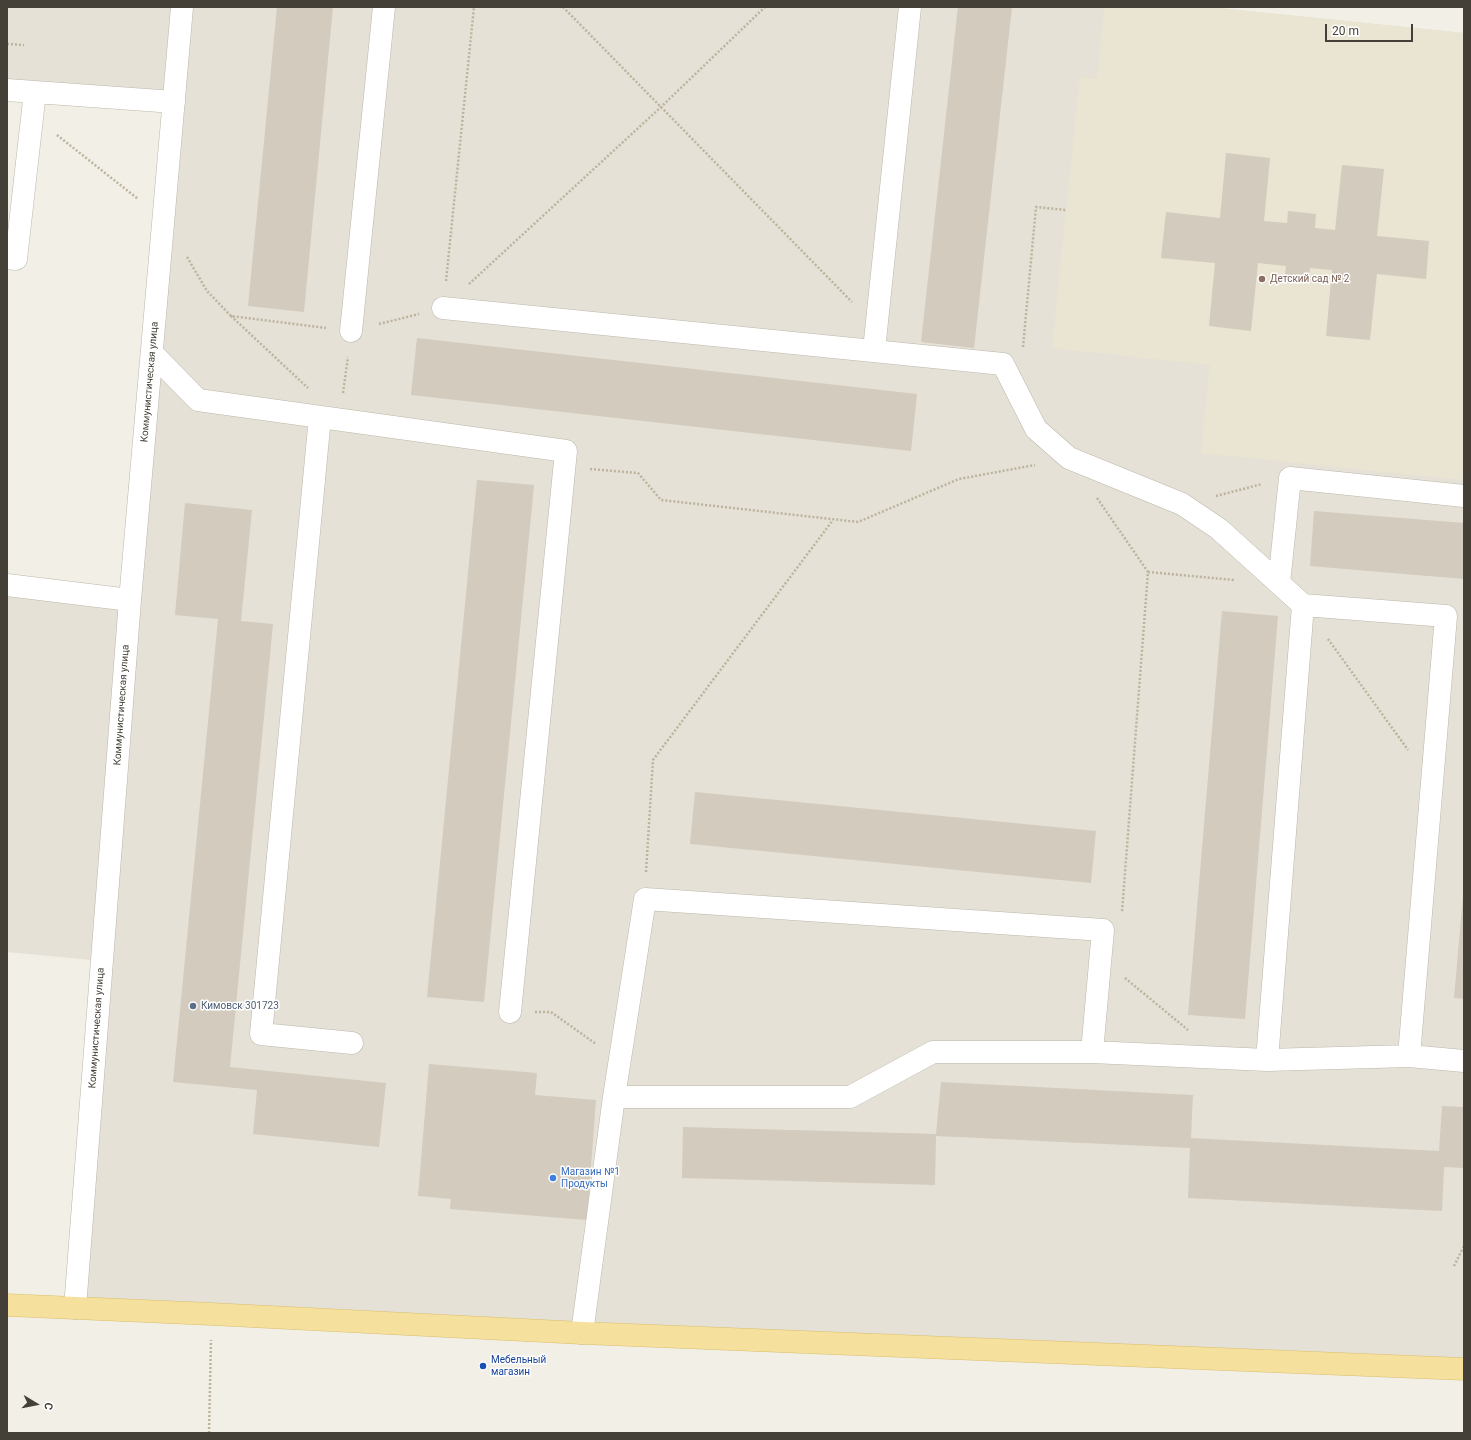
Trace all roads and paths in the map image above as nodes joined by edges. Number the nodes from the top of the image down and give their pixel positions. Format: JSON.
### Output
{"nodes":[{"id":1,"x":182,"y":7,"type":"edge"},
{"id":2,"x":384,"y":7,"type":"edge"},
{"id":3,"x":474,"y":7,"type":"edge"},
{"id":4,"x":563,"y":7,"type":"edge"},
{"id":5,"x":765,"y":7,"type":"edge"},
{"id":6,"x":910,"y":7,"type":"edge"},
{"id":7,"x":7,"y":44,"type":"edge"},
{"id":8,"x":24,"y":45,"type":"dead end"},
{"id":9,"x":7,"y":90,"type":"edge"},
{"id":10,"x":35,"y":92,"type":"junction"},
{"id":11,"x":174,"y":102,"type":"junction"},
{"id":12,"x":661,"y":107,"type":"junction"},
{"id":13,"x":32,"y":116,"type":"junction"},
{"id":14,"x":1066,"y":210,"type":"dead end"},
{"id":15,"x":164,"y":220,"type":"junction"},
{"id":16,"x":7,"y":258,"type":"edge"},
{"id":17,"x":443,"y":308,"type":"junction"},
{"id":18,"x":231,"y":316,"type":"junction"},
{"id":19,"x":876,"y":327,"type":"junction"},
{"id":20,"x":350,"y":331,"type":"junction"},
{"id":21,"x":874,"y":350,"type":"junction"},
{"id":22,"x":152,"y":354,"type":"junction"},
{"id":23,"x":312,"y":392,"type":"dead end"},
{"id":24,"x":1019,"y":394,"type":"junction"},
{"id":25,"x":330,"y":418,"type":"junction"},
{"id":26,"x":1069,"y":458,"type":"junction"},
{"id":27,"x":564,"y":466,"type":"junction"},
{"id":28,"x":1290,"y":478,"type":"junction"},
{"id":29,"x":1095,"y":496,"type":"dead end"},
{"id":30,"x":1464,"y":496,"type":"edge"},
{"id":31,"x":1182,"y":504,"type":"junction"},
{"id":32,"x":833,"y":519,"type":"junction"},
{"id":33,"x":1148,"y":572,"type":"junction"},
{"id":34,"x":1279,"y":583,"type":"junction"},
{"id":35,"x":7,"y":585,"type":"edge"},
{"id":36,"x":130,"y":600,"type":"junction"},
{"id":37,"x":1303,"y":605,"type":"junction"},
{"id":38,"x":1455,"y":617,"type":"edge"},
{"id":39,"x":1432,"y":783,"type":"junction"},
{"id":40,"x":645,"y":899,"type":"junction"},
{"id":41,"x":1103,"y":930,"type":"junction"},
{"id":42,"x":1100,"y":958,"type":"junction"},
{"id":43,"x":510,"y":1012,"type":"joint"},
{"id":44,"x":352,"y":1043,"type":"dead end"},
{"id":45,"x":1092,"y":1052,"type":"junction"},
{"id":46,"x":1409,"y":1056,"type":"junction"},
{"id":47,"x":1222,"y":1058,"type":"junction"},
{"id":48,"x":1267,"y":1060,"type":"junction"},
{"id":49,"x":620,"y":1061,"type":"junction"},
{"id":50,"x":1464,"y":1061,"type":"edge"},
{"id":51,"x":614,"y":1097,"type":"junction"},
{"id":52,"x":1464,"y":1246,"type":"edge"},
{"id":53,"x":1454,"y":1266,"type":"dead end"},
{"id":54,"x":7,"y":1305,"type":"edge"},
{"id":55,"x":75,"y":1308,"type":"junction"},
{"id":56,"x":211,"y":1314,"type":"junction"},
{"id":57,"x":582,"y":1333,"type":"junction"},
{"id":58,"x":1464,"y":1369,"type":"edge"},
{"id":59,"x":209,"y":1433,"type":"edge"}],
"edges":[{"from":1,"to":11,"type":"street","name":"Коммунистическая улица"},
{"from":2,"to":20,"type":"street"},
{"from":3,"to":17,"type":"path"},
{"from":4,"to":12,"type":"path"},
{"from":5,"to":12,"type":"path"},
{"from":6,"to":19,"type":"street"},
{"from":7,"to":8,"type":"path"},
{"from":9,"to":10,"type":"street"},
{"from":10,"to":11,"type":"street"},
{"from":10,"to":13,"type":"street"},
{"from":11,"to":15,"type":"street","name":"Коммунистическая улица"},
{"from":12,"to":17,"type":"path"},
{"from":12,"to":19,"type":"path"},
{"from":13,"to":15,"type":"path"},
{"from":13,"to":16,"type":"street"},
{"from":14,"to":24,"type":"path"},
{"from":15,"to":18,"type":"path"},
{"from":15,"to":22,"type":"street","name":"Коммунистическая улица"},
{"from":17,"to":20,"type":"path"},
{"from":17,"to":21,"type":"street"},
{"from":18,"to":20,"type":"path"},
{"from":18,"to":23,"type":"path"},
{"from":19,"to":21,"type":"street"},
{"from":20,"to":25,"type":"path"},
{"from":21,"to":24,"type":"street"},
{"from":22,"to":25,"type":"street"},
{"from":22,"to":36,"type":"street","name":"Коммунистическая улица"},
{"from":24,"to":26,"type":"street"},
{"from":25,"to":27,"type":"street"},
{"from":25,"to":44,"type":"street"},
{"from":26,"to":31,"type":"street"},
{"from":26,"to":32,"type":"path"},
{"from":27,"to":32,"type":"path"},
{"from":27,"to":43,"type":"street"},
{"from":28,"to":30,"type":"street"},
{"from":28,"to":31,"type":"path"},
{"from":28,"to":34,"type":"street"},
{"from":29,"to":33,"type":"path"},
{"from":31,"to":34,"type":"street"},
{"from":32,"to":40,"type":"path"},
{"from":33,"to":34,"type":"path"},
{"from":33,"to":41,"type":"path"},
{"from":34,"to":37,"type":"street"},
{"from":35,"to":36,"type":"street"},
{"from":36,"to":55,"type":"street","name":"Коммунистическая улица"},
{"from":37,"to":38,"type":"street"},
{"from":37,"to":39,"type":"path"},
{"from":37,"to":48,"type":"street"},
{"from":38,"to":39,"type":"street"},
{"from":39,"to":46,"type":"street"},
{"from":40,"to":41,"type":"street"},
{"from":40,"to":49,"type":"street"},
{"from":41,"to":42,"type":"street"},
{"from":42,"to":45,"type":"street"},
{"from":42,"to":47,"type":"path"},
{"from":43,"to":49,"type":"path"},
{"from":45,"to":47,"type":"street"},
{"from":45,"to":51,"type":"street"},
{"from":46,"to":48,"type":"street"},
{"from":46,"to":50,"type":"street"},
{"from":47,"to":48,"type":"street"},
{"from":49,"to":51,"type":"street"},
{"from":51,"to":57,"type":"street"},
{"from":52,"to":53,"type":"path"},
{"from":54,"to":55,"type":"main road"},
{"from":55,"to":56,"type":"main road"},
{"from":56,"to":57,"type":"main road"},
{"from":56,"to":59,"type":"path"},
{"from":57,"to":58,"type":"main road"}]}
